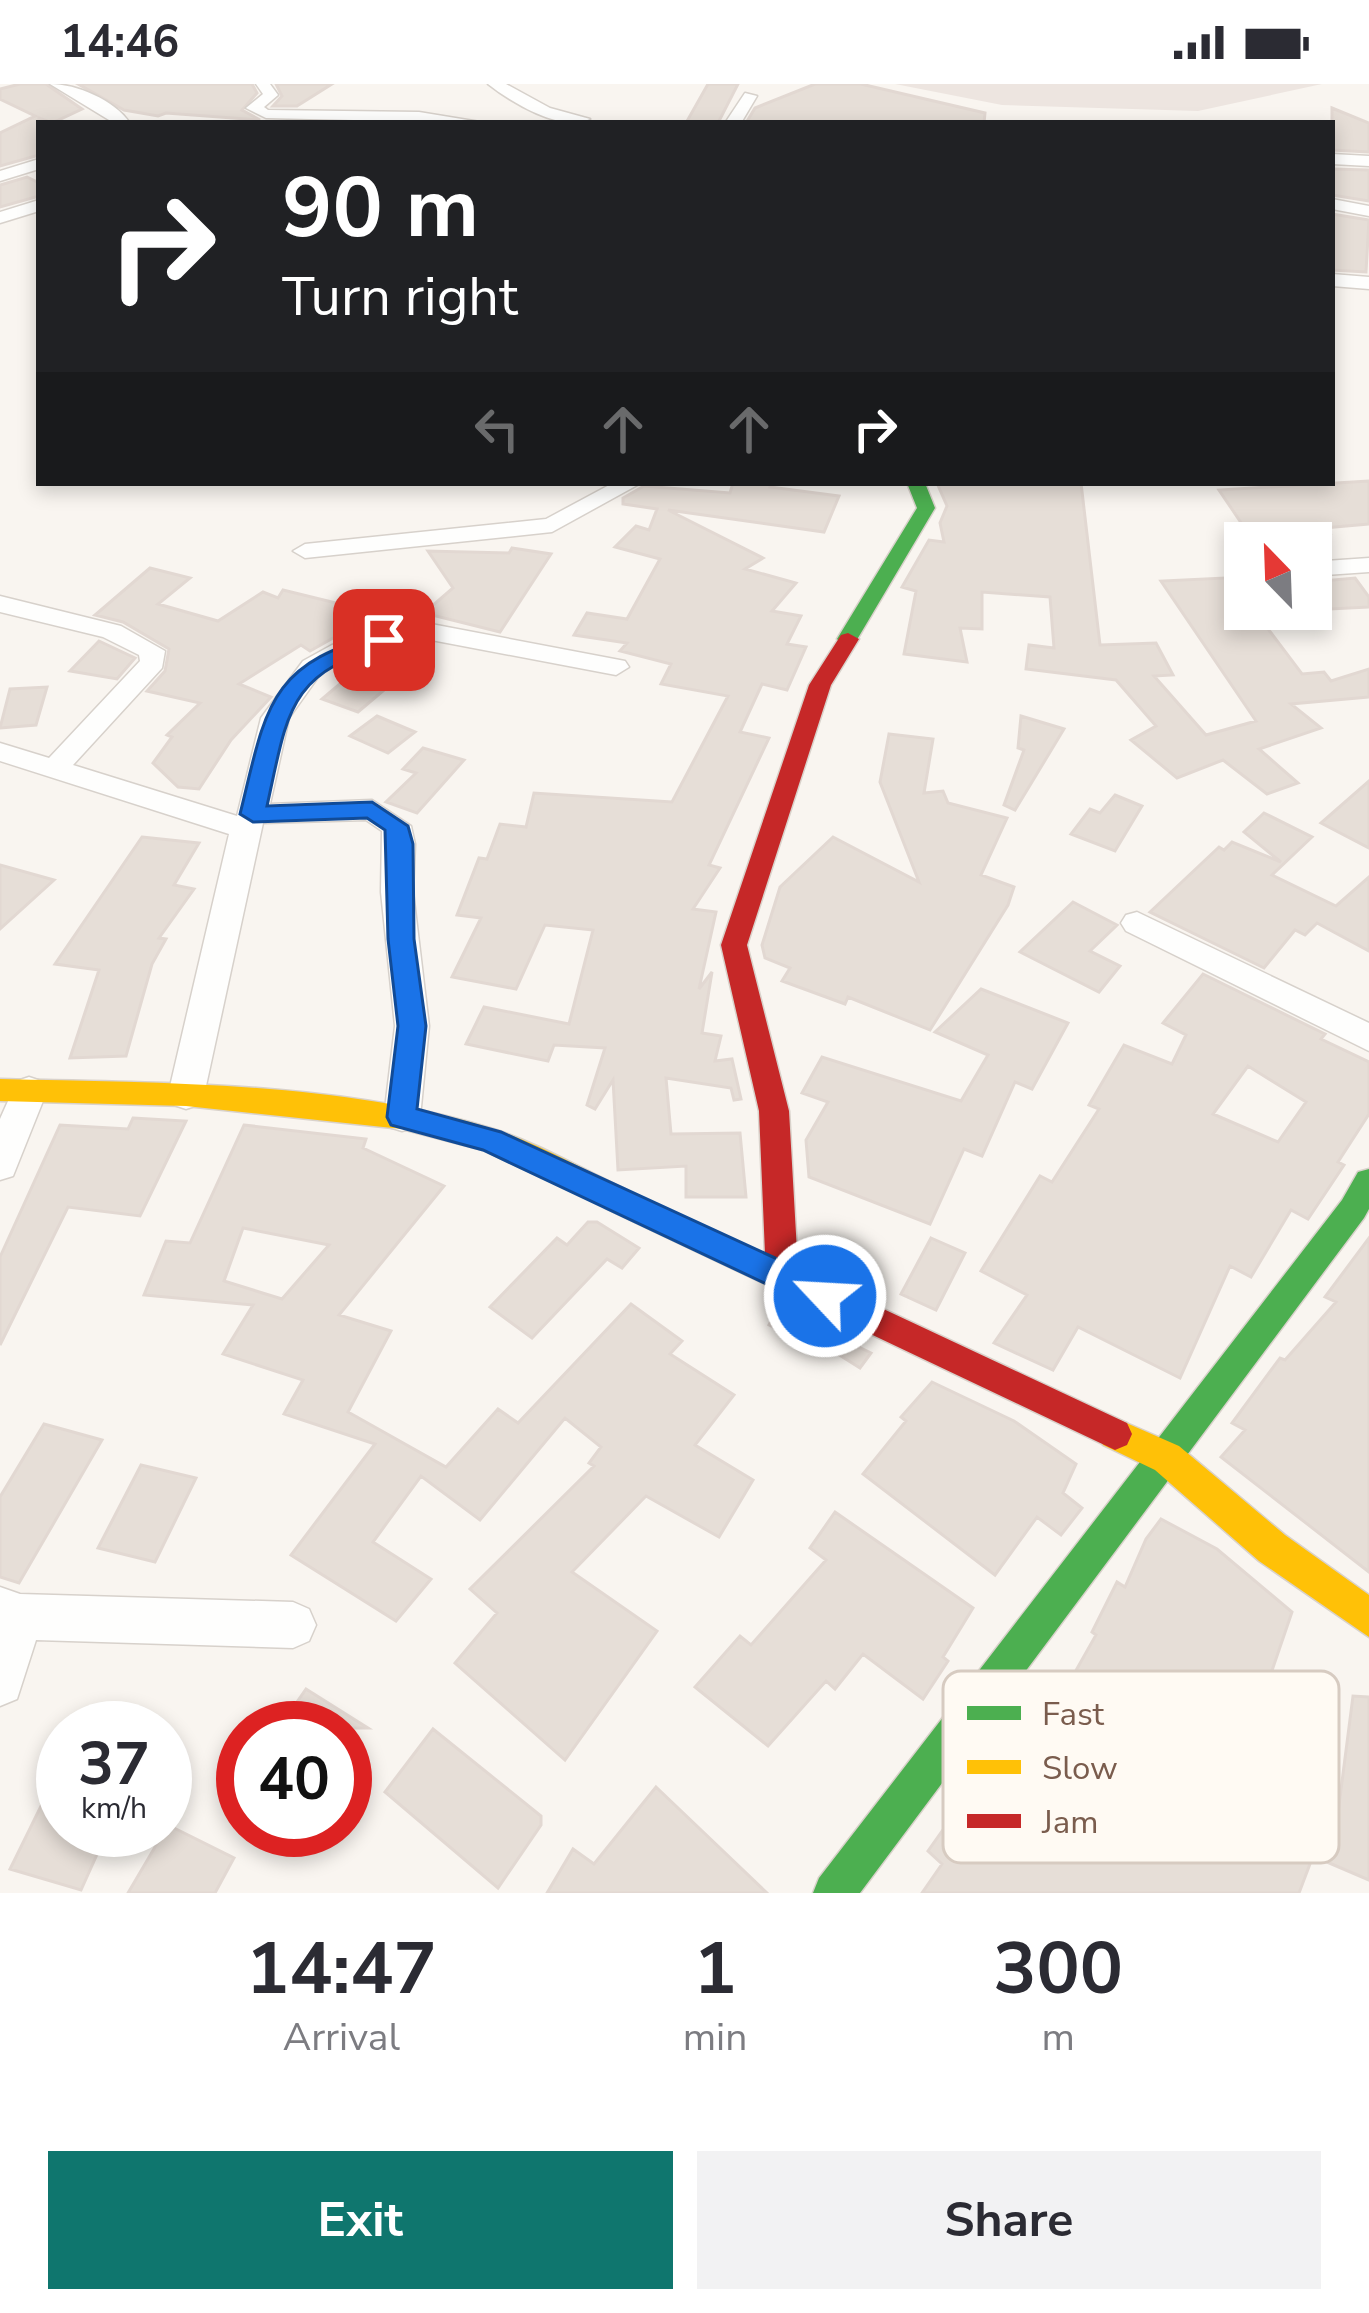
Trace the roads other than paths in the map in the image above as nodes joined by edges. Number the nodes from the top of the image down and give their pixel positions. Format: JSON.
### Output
{"nodes":[{"id":1,"x":57,"y":84,"type":"edge"},
{"id":2,"x":263,"y":84,"type":"edge"},
{"id":3,"x":495,"y":84,"type":"edge"},
{"id":4,"x":750,"y":96,"type":"dead end"},
{"id":5,"x":582,"y":119,"type":"dead end"},
{"id":6,"x":123,"y":120,"type":"edge"},
{"id":7,"x":453,"y":120,"type":"edge"},
{"id":8,"x":735,"y":120,"type":"edge"},
{"id":9,"x":1335,"y":159,"type":"edge"},
{"id":10,"x":1369,"y":161,"type":"edge"},
{"id":11,"x":36,"y":165,"type":"edge"},
{"id":12,"x":0,"y":176,"type":"edge"},
{"id":13,"x":1335,"y":205,"type":"edge"},
{"id":14,"x":36,"y":206,"type":"edge"},
{"id":15,"x":1369,"y":211,"type":"edge"},
{"id":16,"x":3,"y":215,"type":"edge"},
{"id":17,"x":1335,"y":280,"type":"edge"},
{"id":18,"x":1369,"y":283,"type":"edge"},
{"id":19,"x":624,"y":486,"type":"edge"},
{"id":20,"x":917,"y":486,"type":"edge"},
{"id":21,"x":305,"y":550,"type":"dead end"},
{"id":22,"x":1369,"y":565,"type":"edge"},
{"id":23,"x":1332,"y":568,"type":"edge"},
{"id":24,"x":0,"y":604,"type":"edge"},
{"id":25,"x":616,"y":667,"type":"dead end"},
{"id":26,"x":0,"y":752,"type":"edge"},
{"id":27,"x":57,"y":766,"type":"junction"},
{"id":28,"x":249,"y":822,"type":"junction"},
{"id":29,"x":1137,"y":923,"type":"dead end"},
{"id":30,"x":1369,"y":1038,"type":"edge"},
{"id":31,"x":14,"y":1091,"type":"edge"},
{"id":32,"x":186,"y":1095,"type":"junction"},
{"id":33,"x":402,"y":1117,"type":"junction"},
{"id":34,"x":0,"y":1165,"type":"edge"},
{"id":35,"x":1369,"y":1180,"type":"edge"},
{"id":36,"x":782,"y":1276,"type":"junction"},
{"id":37,"x":1167,"y":1458,"type":"junction"},
{"id":38,"x":10,"y":1613,"type":"edge"},
{"id":39,"x":1369,"y":1618,"type":"edge"},
{"id":40,"x":293,"y":1624,"type":"dead end"},
{"id":41,"x":1004,"y":1671,"type":"edge"},
{"id":42,"x":0,"y":1682,"type":"edge"},
{"id":43,"x":943,"y":1751,"type":"edge"},
{"id":44,"x":834,"y":1893,"type":"edge"}],
"edges":[{"from":1,"to":6,"type":"street"},
{"from":2,"to":7,"type":"street"},
{"from":3,"to":5,"type":"street"},
{"from":4,"to":8,"type":"street"},
{"from":9,"to":10,"type":"street"},
{"from":11,"to":12,"type":"street"},
{"from":13,"to":15,"type":"street"},
{"from":14,"to":16,"type":"street"},
{"from":17,"to":18,"type":"street"},
{"from":19,"to":21,"type":"street"},
{"from":20,"to":36,"type":"street"},
{"from":22,"to":23,"type":"street"},
{"from":24,"to":27,"type":"street"},
{"from":25,"to":28,"type":"street"},
{"from":26,"to":27,"type":"street"},
{"from":27,"to":28,"type":"street"},
{"from":28,"to":32,"type":"street"},
{"from":28,"to":33,"type":"street"},
{"from":29,"to":30,"type":"street"},
{"from":31,"to":32,"type":"street"},
{"from":31,"to":34,"type":"street"},
{"from":32,"to":33,"type":"street"},
{"from":33,"to":36,"type":"street"},
{"from":35,"to":37,"type":"street"},
{"from":36,"to":37,"type":"street"},
{"from":37,"to":39,"type":"street"},
{"from":37,"to":41,"type":"street"},
{"from":38,"to":40,"type":"street"},
{"from":38,"to":42,"type":"street"},
{"from":43,"to":44,"type":"street"}]}
